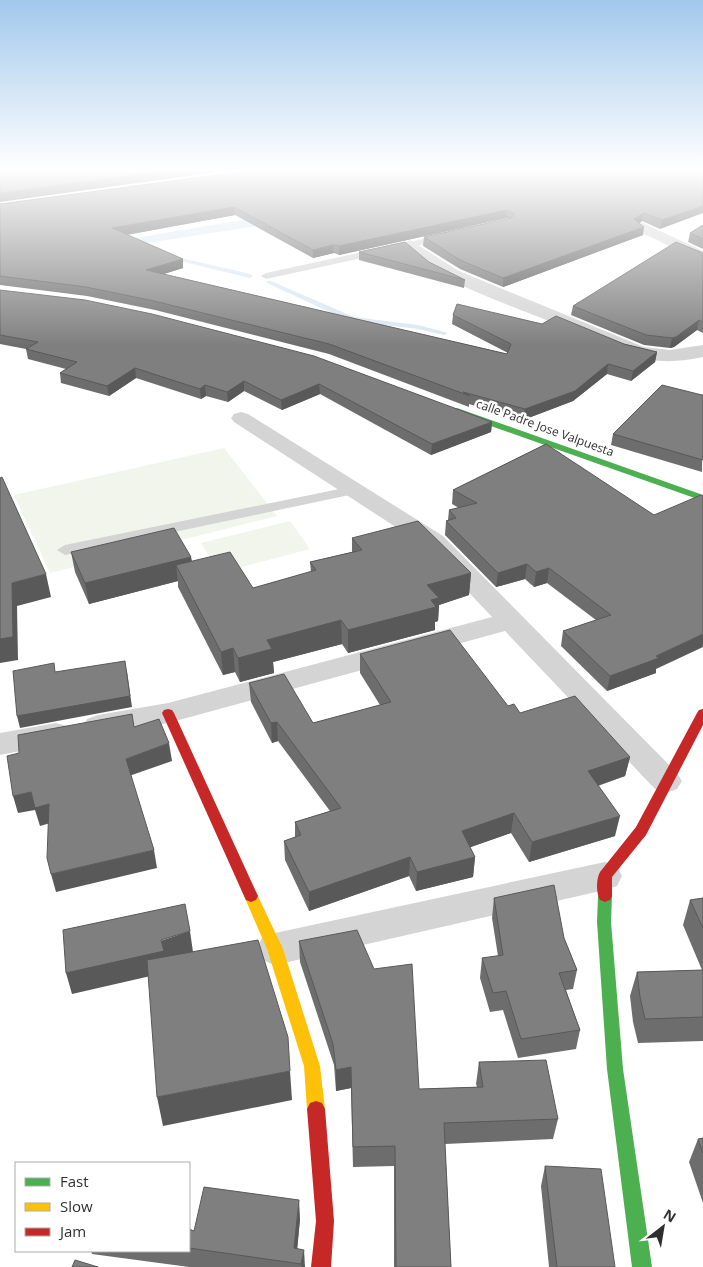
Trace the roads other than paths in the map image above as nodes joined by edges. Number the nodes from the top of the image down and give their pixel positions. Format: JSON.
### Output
{"nodes":[{"id":1,"x":643,"y":228,"type":"edge"},
{"id":2,"x":458,"y":234,"type":"edge"},
{"id":3,"x":410,"y":245,"type":"junction"},
{"id":4,"x":703,"y":257,"type":"edge"},
{"id":5,"x":266,"y":276,"type":"dead end"},
{"id":6,"x":703,"y":351,"type":"edge"},
{"id":7,"x":442,"y":405,"type":"edge"},
{"id":8,"x":241,"y":418,"type":"dead end"},
{"id":9,"x":354,"y":490,"type":"junction"},
{"id":10,"x":703,"y":498,"type":"edge"},
{"id":11,"x":66,"y":550,"type":"dead end"},
{"id":12,"x":511,"y":621,"type":"junction"},
{"id":13,"x":168,"y":713,"type":"junction"},
{"id":14,"x":703,"y":713,"type":"edge"},
{"id":15,"x":0,"y":744,"type":"edge"},
{"id":16,"x":666,"y":781,"type":"junction"},
{"id":17,"x":605,"y":876,"type":"junction"},
{"id":18,"x":274,"y":949,"type":"junction"},
{"id":19,"x":321,"y":1267,"type":"edge"},
{"id":20,"x":642,"y":1267,"type":"edge"}],
"edges":[{"from":1,"to":4,"type":"street"},
{"from":2,"to":3,"type":"lane"},
{"from":3,"to":5,"type":"lane"},
{"from":3,"to":6,"type":"street"},
{"from":7,"to":10,"type":"street","name":"calle Padre Jose Valpuesta"},
{"from":8,"to":9,"type":"street"},
{"from":9,"to":11,"type":"lane"},
{"from":9,"to":12,"type":"street"},
{"from":12,"to":13,"type":"street"},
{"from":12,"to":16,"type":"street"},
{"from":13,"to":15,"type":"street"},
{"from":13,"to":18,"type":"street"},
{"from":14,"to":16,"type":"street"},
{"from":16,"to":17,"type":"street"},
{"from":17,"to":18,"type":"street"},
{"from":17,"to":20,"type":"street"},
{"from":18,"to":19,"type":"street"}]}
